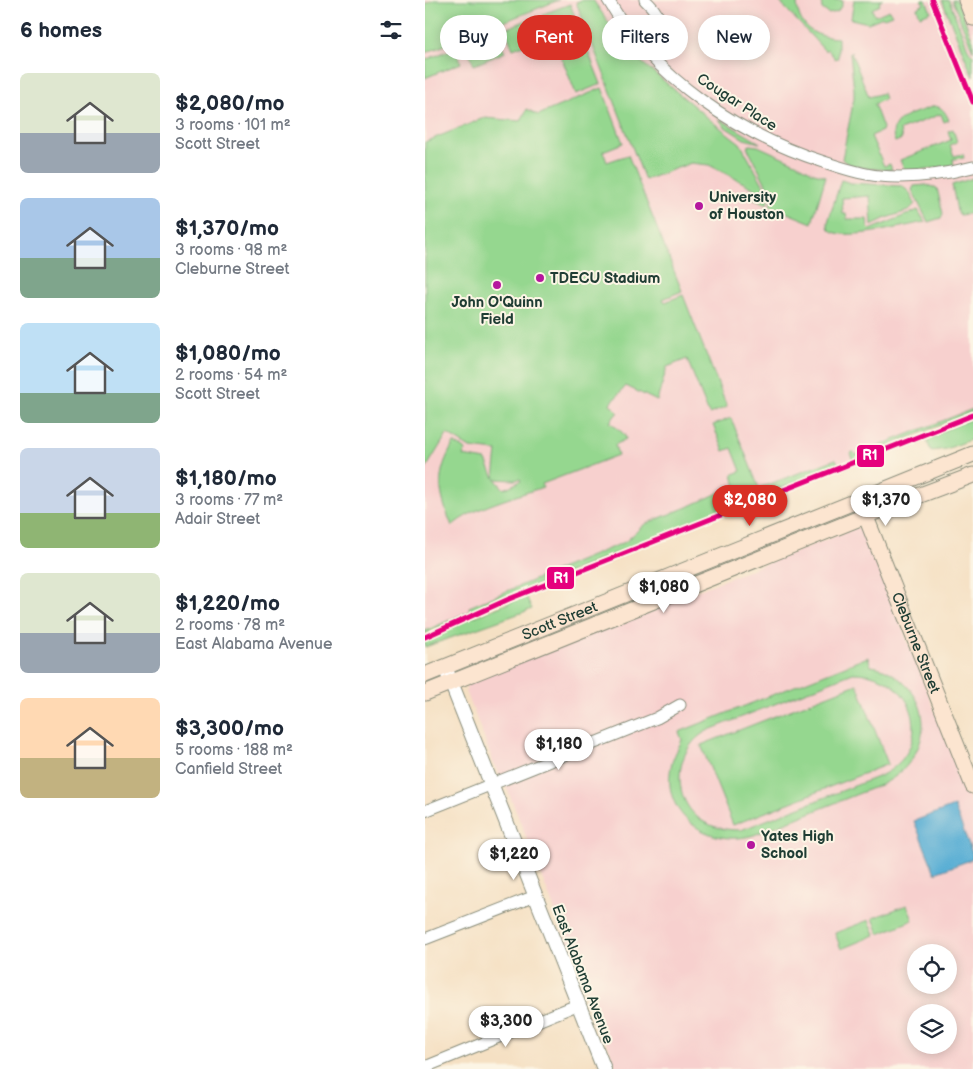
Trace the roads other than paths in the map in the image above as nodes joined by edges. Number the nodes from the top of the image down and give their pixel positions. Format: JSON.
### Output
{"nodes":[{"id":1,"x":645,"y":0,"type":"edge"},
{"id":2,"x":966,"y":0,"type":"edge"},
{"id":3,"x":612,"y":1,"type":"edge"},
{"id":4,"x":620,"y":15,"type":"edge"},
{"id":5,"x":657,"y":15,"type":"edge"},
{"id":6,"x":973,"y":18,"type":"edge"},
{"id":7,"x":655,"y":60,"type":"edge"},
{"id":8,"x":973,"y":167,"type":"edge"},
{"id":9,"x":973,"y":454,"type":"edge"},
{"id":10,"x":973,"y":474,"type":"edge"},
{"id":11,"x":859,"y":500,"type":"junction"},
{"id":12,"x":865,"y":516,"type":"junction"},
{"id":13,"x":735,"y":549,"type":"junction"},
{"id":14,"x":742,"y":567,"type":"junction"},
{"id":15,"x":591,"y":607,"type":"junction"},
{"id":16,"x":598,"y":625,"type":"junction"},
{"id":17,"x":445,"y":666,"type":"junction"},
{"id":18,"x":425,"y":675,"type":"edge"},
{"id":19,"x":451,"y":682,"type":"junction"},
{"id":20,"x":425,"y":693,"type":"edge"},
{"id":21,"x":680,"y":705,"type":"dead end"},
{"id":22,"x":492,"y":785,"type":"junction"},
{"id":23,"x":973,"y":786,"type":"edge"},
{"id":24,"x":425,"y":811,"type":"edge"},
{"id":25,"x":535,"y":896,"type":"junction"},
{"id":26,"x":425,"y":939,"type":"edge"},
{"id":27,"x":577,"y":1006,"type":"junction"},
{"id":28,"x":425,"y":1067,"type":"edge"},
{"id":29,"x":603,"y":1069,"type":"edge"}],
"edges":[{"from":1,"to":5,"type":"street"},
{"from":2,"to":6,"type":"main road"},
{"from":3,"to":4,"type":"street","name":"Cougar Place"},
{"from":7,"to":8,"type":"street","name":"Cougar Place"},
{"from":9,"to":11,"type":"main road","name":"Scott Street"},
{"from":10,"to":12,"type":"main road","name":"Scott Street"},
{"from":11,"to":12,"type":"main road","name":"Cleburne Street"},
{"from":11,"to":13,"type":"main road","name":"Scott Street"},
{"from":12,"to":14,"type":"main road","name":"Scott Street"},
{"from":12,"to":23,"type":"main road","name":"Cleburne Street"},
{"from":13,"to":14,"type":"main road"},
{"from":13,"to":15,"type":"main road","name":"Scott Street"},
{"from":14,"to":16,"type":"main road","name":"Scott Street"},
{"from":15,"to":16,"type":"main road"},
{"from":15,"to":17,"type":"main road","name":"Scott Street"},
{"from":16,"to":19,"type":"main road","name":"Scott Street"},
{"from":17,"to":18,"type":"main road","name":"Scott Street"},
{"from":17,"to":19,"type":"street","name":"East Alabama Avenue"},
{"from":19,"to":20,"type":"main road","name":"Scott Street"},
{"from":19,"to":22,"type":"street","name":"East Alabama Avenue"},
{"from":21,"to":22,"type":"street"},
{"from":22,"to":24,"type":"street"},
{"from":22,"to":25,"type":"street","name":"East Alabama Avenue"},
{"from":25,"to":26,"type":"street"},
{"from":25,"to":27,"type":"street","name":"East Alabama Avenue"},
{"from":27,"to":28,"type":"street"},
{"from":27,"to":29,"type":"street","name":"East Alabama Avenue"}]}
